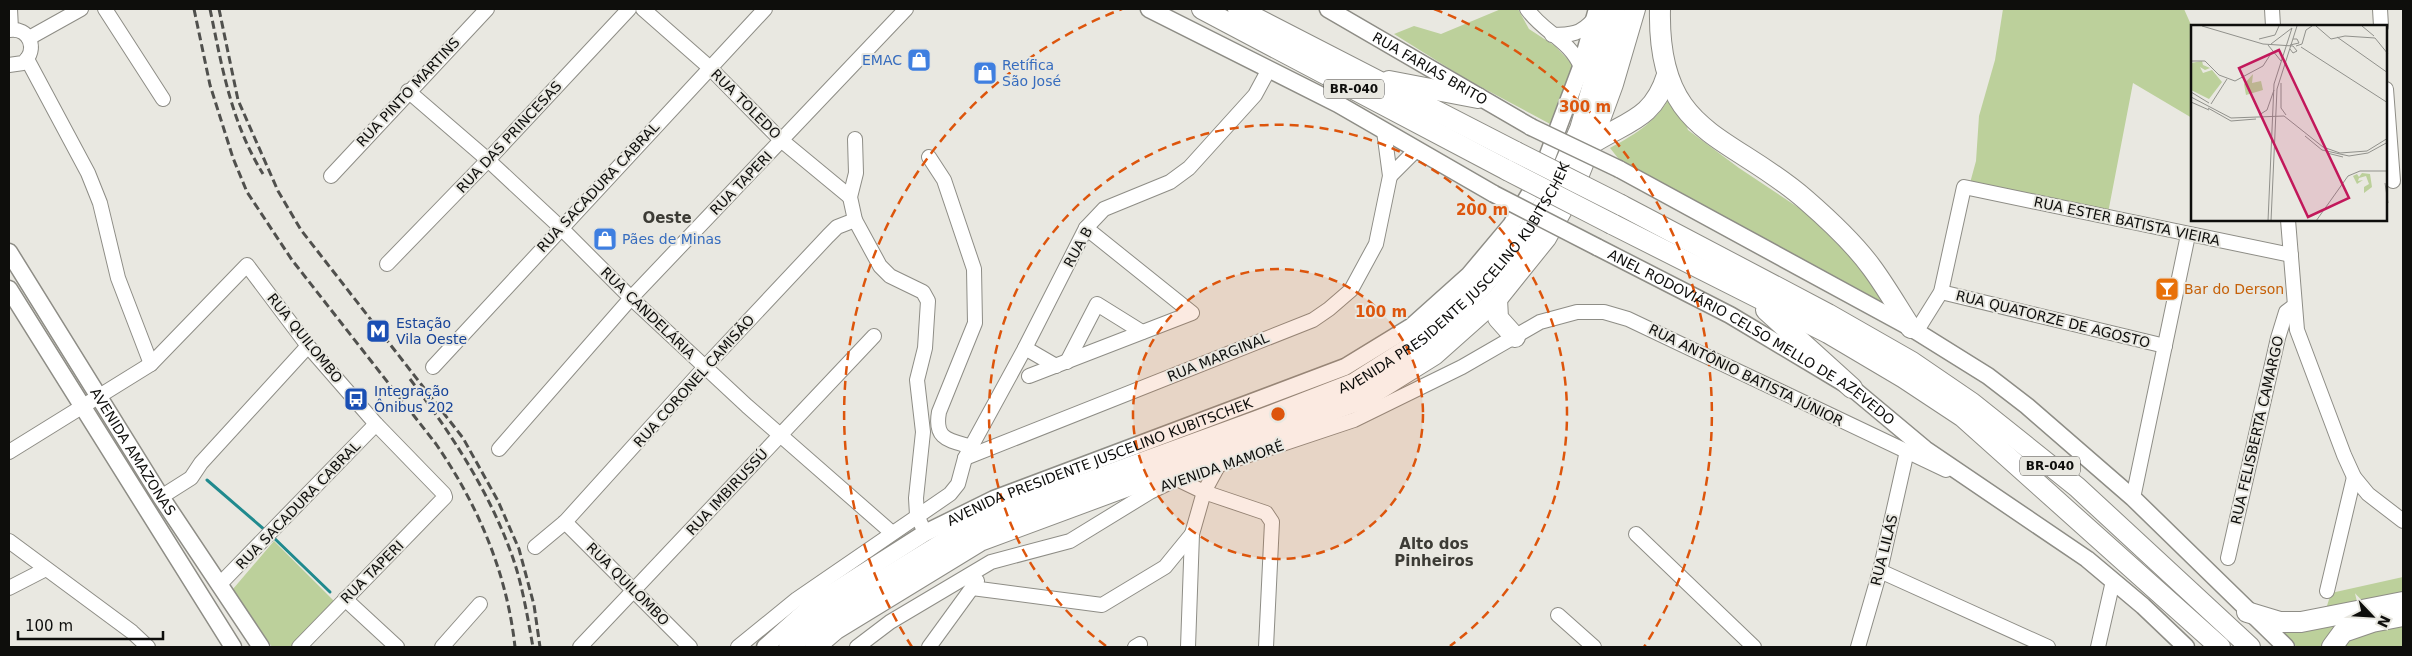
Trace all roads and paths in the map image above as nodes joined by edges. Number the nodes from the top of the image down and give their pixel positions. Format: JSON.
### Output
{"nodes":[{"id":1,"x":10,"y":9,"type":"edge"},
{"id":2,"x":81,"y":9,"type":"edge"},
{"id":3,"x":105,"y":9,"type":"edge"},
{"id":4,"x":487,"y":9,"type":"edge"},
{"id":5,"x":629,"y":9,"type":"edge"},
{"id":6,"x":643,"y":9,"type":"edge"},
{"id":7,"x":765,"y":9,"type":"edge"},
{"id":8,"x":906,"y":9,"type":"edge"},
{"id":9,"x":1149,"y":9,"type":"edge"},
{"id":10,"x":1164,"y":9,"type":"edge"},
{"id":11,"x":1202,"y":9,"type":"edge"},
{"id":12,"x":1238,"y":9,"type":"edge"},
{"id":13,"x":1328,"y":9,"type":"edge"},
{"id":14,"x":1526,"y":9,"type":"edge"},
{"id":15,"x":1615,"y":9,"type":"edge"},
{"id":16,"x":1635,"y":9,"type":"edge"},
{"id":17,"x":1660,"y":9,"type":"edge"},
{"id":18,"x":1668,"y":9,"type":"edge"},
{"id":19,"x":2272,"y":9,"type":"edge"},
{"id":20,"x":2380,"y":9,"type":"edge"},
{"id":21,"x":1595,"y":14,"type":"edge"},
{"id":22,"x":2273,"y":25,"type":"edge"},
{"id":23,"x":2381,"y":25,"type":"edge"},
{"id":24,"x":1186,"y":26,"type":"junction"},
{"id":25,"x":10,"y":29,"type":"edge"},
{"id":26,"x":1660,"y":31,"type":"junction"},
{"id":27,"x":1552,"y":35,"type":"junction"},
{"id":28,"x":29,"y":38,"type":"junction"},
{"id":29,"x":26,"y":59,"type":"junction"},
{"id":30,"x":9,"y":64,"type":"edge"},
{"id":31,"x":709,"y":67,"type":"junction"},
{"id":32,"x":1581,"y":67,"type":"junction"},
{"id":33,"x":1269,"y":69,"type":"junction"},
{"id":34,"x":1668,"y":75,"type":"junction"},
{"id":35,"x":1366,"y":77,"type":"junction"},
{"id":36,"x":408,"y":91,"type":"junction"},
{"id":37,"x":1478,"y":98,"type":"junction"},
{"id":38,"x":163,"y":99,"type":"dead end"},
{"id":39,"x":2387,"y":100,"type":"edge"},
{"id":40,"x":1384,"y":131,"type":"junction"},
{"id":41,"x":781,"y":140,"type":"junction"},
{"id":42,"x":855,"y":140,"type":"dead end"},
{"id":43,"x":1591,"y":144,"type":"junction"},
{"id":44,"x":1416,"y":150,"type":"junction"},
{"id":45,"x":929,"y":157,"type":"dead end"},
{"id":46,"x":488,"y":160,"type":"junction"},
{"id":47,"x":331,"y":176,"type":"dead end"},
{"id":48,"x":1390,"y":176,"type":"junction"},
{"id":49,"x":2394,"y":181,"type":"edge"},
{"id":50,"x":850,"y":197,"type":"junction"},
{"id":51,"x":856,"y":220,"type":"junction"},
{"id":52,"x":2288,"y":221,"type":"edge"},
{"id":53,"x":560,"y":227,"type":"junction"},
{"id":54,"x":1086,"y":228,"type":"junction"},
{"id":55,"x":2188,"y":235,"type":"junction"},
{"id":56,"x":9,"y":252,"type":"edge"},
{"id":57,"x":2291,"y":255,"type":"junction"},
{"id":58,"x":387,"y":264,"type":"dead end"},
{"id":59,"x":1722,"y":279,"type":"junction"},
{"id":60,"x":9,"y":289,"type":"edge"},
{"id":61,"x":1942,"y":292,"type":"junction"},
{"id":62,"x":631,"y":298,"type":"junction"},
{"id":63,"x":1497,"y":299,"type":"junction"},
{"id":64,"x":2294,"y":306,"type":"junction"},
{"id":65,"x":1913,"y":330,"type":"junction"},
{"id":66,"x":1142,"y":332,"type":"junction"},
{"id":67,"x":874,"y":336,"type":"dead end"},
{"id":68,"x":1515,"y":337,"type":"junction"},
{"id":69,"x":308,"y":346,"type":"junction"},
{"id":70,"x":2165,"y":346,"type":"junction"},
{"id":71,"x":1025,"y":348,"type":"junction"},
{"id":72,"x":151,"y":364,"type":"junction"},
{"id":73,"x":1061,"y":364,"type":"junction"},
{"id":74,"x":433,"y":367,"type":"dead end"},
{"id":75,"x":705,"y":367,"type":"junction"},
{"id":76,"x":1029,"y":376,"type":"dead end"},
{"id":77,"x":1852,"y":388,"type":"junction"},
{"id":78,"x":99,"y":398,"type":"junction"},
{"id":79,"x":84,"y":406,"type":"junction"},
{"id":80,"x":376,"y":424,"type":"junction"},
{"id":81,"x":780,"y":436,"type":"junction"},
{"id":82,"x":499,"y":449,"type":"dead end"},
{"id":83,"x":1907,"y":451,"type":"junction"},
{"id":84,"x":9,"y":452,"type":"edge"},
{"id":85,"x":969,"y":453,"type":"junction"},
{"id":86,"x":1217,"y":468,"type":"junction"},
{"id":87,"x":2354,"y":477,"type":"junction"},
{"id":88,"x":1177,"y":479,"type":"junction"},
{"id":89,"x":1972,"y":482,"type":"junction"},
{"id":90,"x":1204,"y":492,"type":"junction"},
{"id":91,"x":161,"y":497,"type":"junction"},
{"id":92,"x":445,"y":497,"type":"joint"},
{"id":93,"x":2133,"y":498,"type":"junction"},
{"id":94,"x":917,"y":515,"type":"junction"},
{"id":95,"x":565,"y":522,"type":"junction"},
{"id":96,"x":2403,"y":522,"type":"edge"},
{"id":97,"x":891,"y":532,"type":"junction"},
{"id":98,"x":925,"y":533,"type":"junction"},
{"id":99,"x":1192,"y":534,"type":"junction"},
{"id":100,"x":1636,"y":534,"type":"dead end"},
{"id":101,"x":9,"y":541,"type":"edge"},
{"id":102,"x":535,"y":547,"type":"dead end"},
{"id":103,"x":2228,"y":558,"type":"dead end"},
{"id":104,"x":991,"y":562,"type":"junction"},
{"id":105,"x":46,"y":568,"type":"junction"},
{"id":106,"x":1880,"y":571,"type":"junction"},
{"id":107,"x":2113,"y":581,"type":"junction"},
{"id":108,"x":219,"y":585,"type":"junction"},
{"id":109,"x":9,"y":588,"type":"edge"},
{"id":110,"x":972,"y":588,"type":"junction"},
{"id":111,"x":2327,"y":590,"type":"dead end"},
{"id":112,"x":635,"y":591,"type":"junction"},
{"id":113,"x":345,"y":600,"type":"junction"},
{"id":114,"x":2403,"y":602,"type":"edge"},
{"id":115,"x":480,"y":604,"type":"dead end"},
{"id":116,"x":2248,"y":612,"type":"junction"},
{"id":117,"x":1558,"y":615,"type":"dead end"},
{"id":118,"x":2403,"y":616,"type":"edge"},
{"id":119,"x":148,"y":647,"type":"edge"},
{"id":120,"x":232,"y":647,"type":"edge"},
{"id":121,"x":260,"y":647,"type":"edge"},
{"id":122,"x":299,"y":647,"type":"edge"},
{"id":123,"x":397,"y":647,"type":"edge"},
{"id":124,"x":442,"y":647,"type":"edge"},
{"id":125,"x":580,"y":647,"type":"edge"},
{"id":126,"x":690,"y":647,"type":"edge"},
{"id":127,"x":738,"y":647,"type":"edge"},
{"id":128,"x":765,"y":647,"type":"edge"},
{"id":129,"x":789,"y":647,"type":"edge"},
{"id":130,"x":815,"y":647,"type":"edge"},
{"id":131,"x":857,"y":647,"type":"edge"},
{"id":132,"x":931,"y":647,"type":"edge"},
{"id":133,"x":1188,"y":647,"type":"edge"},
{"id":134,"x":1266,"y":647,"type":"edge"},
{"id":135,"x":1594,"y":647,"type":"edge"},
{"id":136,"x":1754,"y":647,"type":"edge"},
{"id":137,"x":1858,"y":647,"type":"edge"},
{"id":138,"x":2048,"y":647,"type":"edge"},
{"id":139,"x":2098,"y":647,"type":"edge"},
{"id":140,"x":2186,"y":647,"type":"edge"},
{"id":141,"x":2220,"y":647,"type":"edge"},
{"id":142,"x":2250,"y":647,"type":"edge"},
{"id":143,"x":2286,"y":647,"type":"edge"},
{"id":144,"x":2332,"y":647,"type":"edge"}],
"edges":[{"from":1,"to":25,"type":"street"},
{"from":2,"to":28,"type":"street"},
{"from":3,"to":38,"type":"street"},
{"from":4,"to":36,"type":"street","name":"RUA PINTO MARTINS"},
{"from":5,"to":46,"type":"street","name":"RUA DAS PRINCESAS"},
{"from":6,"to":31,"type":"street","name":"RUA TOLEDO"},
{"from":7,"to":31,"type":"street","name":"RUA SACADURA CABRAL"},
{"from":8,"to":41,"type":"street","name":"RUA TAPERI"},
{"from":9,"to":24,"type":"main road","name":"ANEL RODOVIÁRIO CELSO MELLO DE AZEVEDO"},
{"from":10,"to":24,"type":"main road"},
{"from":11,"to":59,"type":"highway","name":"ANEL RODOVIÁRIO CELSO MELLO DE AZEVEDO","number":"BR-040","bridge":true},
{"from":12,"to":35,"type":"highway","number":"BR-040"},
{"from":13,"to":37,"type":"main road","name":"RUA FARIAS BRITO"},
{"from":14,"to":27,"type":"street"},
{"from":15,"to":129,"type":"highway","name":"AVENIDA PRESIDENTE JUSCELINO KUBITSCHEK"},
{"from":16,"to":43,"type":"highway","name":"AVENIDA PRESIDENTE JUSCELINO KUBITSCHEK"},
{"from":17,"to":26,"type":"highway"},
{"from":18,"to":26,"type":"street"},
{"from":19,"to":22,"type":"street"},
{"from":20,"to":23,"type":"street"},
{"from":21,"to":27,"type":"street"},
{"from":21,"to":32,"type":"main road","name":"AVENIDA PRESIDENTE JUSCELINO KUBITSCHEK"},
{"from":24,"to":33,"type":"main road","name":"ANEL RODOVIÁRIO CELSO MELLO DE AZEVEDO"},
{"from":25,"to":28,"type":"street"},
{"from":26,"to":34,"type":"highway"},
{"from":27,"to":32,"type":"street"},
{"from":28,"to":29,"type":"street"},
{"from":29,"to":30,"type":"street"},
{"from":29,"to":72,"type":"street"},
{"from":31,"to":41,"type":"street","name":"RUA TOLEDO"},
{"from":31,"to":53,"type":"street","name":"RUA SACADURA CABRAL"},
{"from":32,"to":98,"type":"main road","name":"AVENIDA PRESIDENTE JUSCELINO KUBITSCHEK"},
{"from":33,"to":40,"type":"main road","name":"ANEL RODOVIÁRIO CELSO MELLO DE AZEVEDO"},
{"from":33,"to":54,"type":"street","name":"RUA B"},
{"from":34,"to":43,"type":"highway"},
{"from":34,"to":65,"type":"highway"},
{"from":35,"to":37,"type":"highway"},
{"from":35,"to":142,"type":"highway","number":"BR-040","bridge":true},
{"from":36,"to":46,"type":"street","name":"RUA CANDELÁRIA"},
{"from":36,"to":47,"type":"street","name":"RUA PINTO MARTINS"},
{"from":37,"to":65,"type":"main road","name":"RUA FARIAS BRITO","bridge":true},
{"from":39,"to":49,"type":"street"},
{"from":40,"to":44,"type":"main road","name":"ANEL RODOVIÁRIO CELSO MELLO DE AZEVEDO"},
{"from":40,"to":48,"type":"street","name":"RUA MARGINAL"},
{"from":41,"to":50,"type":"street","name":"RUA TOLEDO"},
{"from":41,"to":62,"type":"street","name":"RUA TAPERI"},
{"from":42,"to":50,"type":"street"},
{"from":43,"to":63,"type":"highway","name":"AVENIDA PRESIDENTE JUSCELINO KUBITSCHEK"},
{"from":44,"to":48,"type":"street"},
{"from":44,"to":77,"type":"main road","name":"ANEL RODOVIÁRIO CELSO MELLO DE AZEVEDO","bridge":true},
{"from":45,"to":85,"type":"street"},
{"from":46,"to":53,"type":"street","name":"RUA CANDELÁRIA"},
{"from":46,"to":58,"type":"street","name":"RUA DAS PRINCESAS"},
{"from":48,"to":85,"type":"street","name":"RUA MARGINAL"},
{"from":50,"to":51,"type":"street"},
{"from":51,"to":75,"type":"street","name":"RUA CORONEL CAMISÃO"},
{"from":51,"to":94,"type":"street"},
{"from":52,"to":57,"type":"street"},
{"from":53,"to":62,"type":"street","name":"RUA CANDELÁRIA"},
{"from":53,"to":74,"type":"street","name":"RUA SACADURA CABRAL"},
{"from":54,"to":66,"type":"street"},
{"from":54,"to":71,"type":"street","name":"RUA B"},
{"from":55,"to":57,"type":"street","name":"RUA ESTER BATISTA VIEIRA"},
{"from":55,"to":61,"type":"street","name":"RUA ESTER BATISTA VIEIRA"},
{"from":55,"to":70,"type":"street"},
{"from":56,"to":78,"type":"main road","name":"AVENIDA AMAZONAS"},
{"from":57,"to":64,"type":"street"},
{"from":59,"to":77,"type":"highway"},
{"from":59,"to":141,"type":"highway","name":"ANEL RODOVIÁRIO CELSO MELLO DE AZEVEDO","number":"BR-040"},
{"from":60,"to":79,"type":"main road","name":"AVENIDA AMAZONAS"},
{"from":61,"to":65,"type":"street"},
{"from":61,"to":70,"type":"street","name":"RUA QUATORZE DE AGOSTO"},
{"from":62,"to":75,"type":"street","name":"RUA CANDELÁRIA"},
{"from":62,"to":82,"type":"street","name":"RUA TAPERI"},
{"from":63,"to":68,"type":"highway"},
{"from":63,"to":130,"type":"highway","name":"AVENIDA PRESIDENTE JUSCELINO KUBITSCHEK"},
{"from":64,"to":87,"type":"street"},
{"from":64,"to":103,"type":"street","name":"RUA FELISBERTA CAMARGO"},
{"from":65,"to":93,"type":"main road"},
{"from":66,"to":73,"type":"street"},
{"from":66,"to":73,"type":"street"},
{"from":67,"to":81,"type":"street","name":"RUA IMBIRUSSÚ"},
{"from":68,"to":83,"type":"street","name":"RUA ANTÔNIO BATISTA JÚNIOR"},
{"from":68,"to":86,"type":"street","name":"AVENIDA MAMORÉ"},
{"from":69,"to":72,"type":"street","name":"RUA QUILOMBO"},
{"from":69,"to":80,"type":"street","name":"RUA QUILOMBO"},
{"from":69,"to":91,"type":"street"},
{"from":70,"to":93,"type":"street"},
{"from":71,"to":73,"type":"street"},
{"from":71,"to":85,"type":"street","name":"RUA B"},
{"from":72,"to":78,"type":"street"},
{"from":73,"to":76,"type":"street"},
{"from":75,"to":81,"type":"street","name":"RUA CANDELÁRIA"},
{"from":75,"to":95,"type":"street","name":"RUA CORONEL CAMISÃO"},
{"from":77,"to":89,"type":"main road","name":"ANEL RODOVIÁRIO CELSO MELLO DE AZEVEDO"},
{"from":78,"to":79,"type":"street"},
{"from":78,"to":91,"type":"main road","name":"AVENIDA AMAZONAS"},
{"from":79,"to":84,"type":"street"},
{"from":79,"to":120,"type":"main road","name":"AVENIDA AMAZONAS"},
{"from":80,"to":92,"type":"street","name":"RUA QUILOMBO"},
{"from":80,"to":108,"type":"street","name":"RUA SACADURA CABRAL"},
{"from":81,"to":97,"type":"street","name":"RUA CANDELÁRIA"},
{"from":81,"to":112,"type":"street","name":"RUA IMBIRUSSÚ"},
{"from":83,"to":89,"type":"street","name":"RUA ANTÔNIO BATISTA JÚNIOR"},
{"from":83,"to":106,"type":"street","name":"RUA LILÁS"},
{"from":85,"to":94,"type":"street","name":"RUA B"},
{"from":86,"to":88,"type":"street","name":"AVENIDA MAMORÉ"},
{"from":86,"to":90,"type":"street"},
{"from":87,"to":96,"type":"street"},
{"from":87,"to":111,"type":"street"},
{"from":88,"to":90,"type":"street"},
{"from":88,"to":104,"type":"street","name":"AVENIDA MAMORÉ"},
{"from":89,"to":107,"type":"main road","name":"ANEL RODOVIÁRIO CELSO MELLO DE AZEVEDO"},
{"from":90,"to":99,"type":"street"},
{"from":90,"to":134,"type":"street"},
{"from":91,"to":108,"type":"main road","name":"AVENIDA AMAZONAS"},
{"from":92,"to":113,"type":"street","name":"RUA TAPERI"},
{"from":93,"to":116,"type":"main road"},
{"from":94,"to":97,"type":"street","name":"RUA B"},
{"from":94,"to":98,"type":"street"},
{"from":95,"to":102,"type":"street","name":"RUA CORONEL CAMISÃO"},
{"from":95,"to":112,"type":"street","name":"RUA QUILOMBO"},
{"from":97,"to":127,"type":"street","name":"RUA B"},
{"from":98,"to":128,"type":"main road","name":"AVENIDA PRESIDENTE JUSCELINO KUBITSCHEK"},
{"from":99,"to":110,"type":"street"},
{"from":99,"to":133,"type":"street"},
{"from":100,"to":136,"type":"street"},
{"from":101,"to":105,"type":"street"},
{"from":104,"to":110,"type":"street"},
{"from":104,"to":131,"type":"street","name":"AVENIDA MAMORÉ"},
{"from":105,"to":109,"type":"street"},
{"from":105,"to":119,"type":"street"},
{"from":106,"to":137,"type":"street","name":"RUA LILÁS"},
{"from":106,"to":138,"type":"street"},
{"from":107,"to":139,"type":"street"},
{"from":107,"to":140,"type":"main road","name":"ANEL RODOVIÁRIO CELSO MELLO DE AZEVEDO"},
{"from":108,"to":121,"type":"main road","name":"AVENIDA AMAZONAS"},
{"from":110,"to":132,"type":"street"},
{"from":112,"to":125,"type":"street","name":"RUA IMBIRUSSÚ"},
{"from":112,"to":126,"type":"street","name":"RUA QUILOMBO"},
{"from":113,"to":122,"type":"street","name":"RUA TAPERI"},
{"from":113,"to":123,"type":"street"},
{"from":114,"to":116,"type":"highway"},
{"from":115,"to":124,"type":"street"},
{"from":116,"to":143,"type":"main road"},
{"from":117,"to":135,"type":"street"},
{"from":118,"to":144,"type":"highway"}]}
